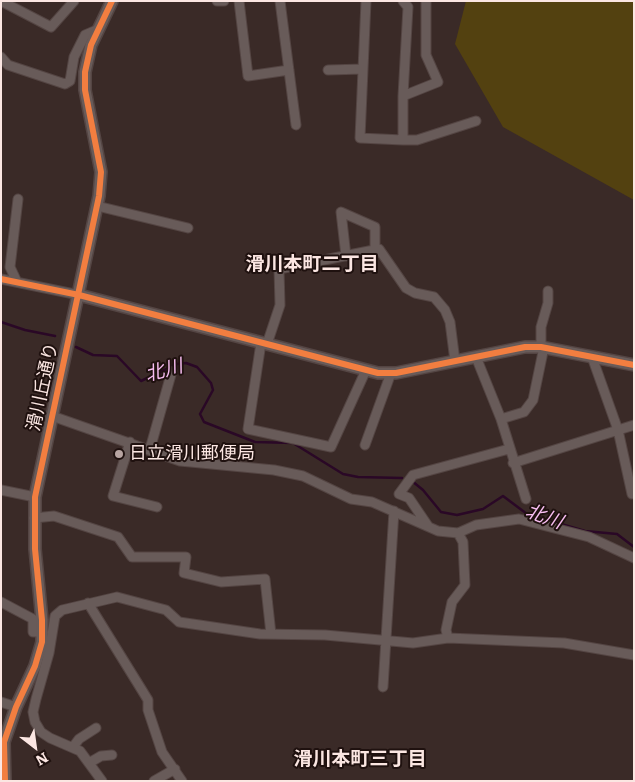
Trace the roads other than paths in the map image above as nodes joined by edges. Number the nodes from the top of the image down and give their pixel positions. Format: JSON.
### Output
{"nodes":[{"id":1,"x":1,"y":1,"type":"edge"},
{"id":2,"x":74,"y":1,"type":"edge"},
{"id":3,"x":112,"y":1,"type":"edge"},
{"id":4,"x":217,"y":1,"type":"edge"},
{"id":5,"x":224,"y":1,"type":"edge"},
{"id":6,"x":239,"y":1,"type":"edge"},
{"id":7,"x":280,"y":1,"type":"edge"},
{"id":8,"x":366,"y":1,"type":"edge"},
{"id":9,"x":403,"y":1,"type":"edge"},
{"id":10,"x":426,"y":1,"type":"edge"},
{"id":11,"x":99,"y":28,"type":"junction"},
{"id":12,"x":1,"y":57,"type":"edge"},
{"id":13,"x":363,"y":69,"type":"junction"},
{"id":14,"x":289,"y":70,"type":"junction"},
{"id":15,"x":328,"y":70,"type":"dead end"},
{"id":16,"x":403,"y":96,"type":"junction"},
{"id":17,"x":476,"y":121,"type":"dead end"},
{"id":18,"x":296,"y":126,"type":"dead end"},
{"id":19,"x":403,"y":140,"type":"junction"},
{"id":20,"x":18,"y":199,"type":"dead end"},
{"id":21,"x":97,"y":206,"type":"junction"},
{"id":22,"x":188,"y":228,"type":"dead end"},
{"id":23,"x":375,"y":250,"type":"junction"},
{"id":24,"x":346,"y":256,"type":"junction"},
{"id":25,"x":1,"y":279,"type":"edge"},
{"id":26,"x":17,"y":282,"type":"junction"},
{"id":27,"x":548,"y":291,"type":"dead end"},
{"id":28,"x":79,"y":295,"type":"junction"},
{"id":29,"x":264,"y":343,"type":"junction"},
{"id":30,"x":542,"y":347,"type":"junction"},
{"id":31,"x":476,"y":357,"type":"junction"},
{"id":32,"x":592,"y":357,"type":"junction"},
{"id":33,"x":455,"y":362,"type":"junction"},
{"id":34,"x":634,"y":365,"type":"edge"},
{"id":35,"x":172,"y":370,"type":"dead end"},
{"id":36,"x":366,"y":370,"type":"junction"},
{"id":37,"x":391,"y":373,"type":"junction"},
{"id":38,"x":52,"y":416,"type":"junction"},
{"id":39,"x":501,"y":419,"type":"junction"},
{"id":40,"x":634,"y":425,"type":"edge"},
{"id":41,"x":618,"y":430,"type":"junction"},
{"id":42,"x":130,"y":442,"type":"junction"},
{"id":43,"x":365,"y":445,"type":"dead end"},
{"id":44,"x":150,"y":449,"type":"junction"},
{"id":45,"x":509,"y":449,"type":"junction"},
{"id":46,"x":513,"y":463,"type":"junction"},
{"id":47,"x":1,"y":490,"type":"edge"},
{"id":48,"x":634,"y":494,"type":"edge"},
{"id":49,"x":35,"y":497,"type":"junction"},
{"id":50,"x":526,"y":499,"type":"dead end"},
{"id":51,"x":157,"y":507,"type":"dead end"},
{"id":52,"x":394,"y":511,"type":"junction"},
{"id":53,"x":34,"y":518,"type":"junction"},
{"id":54,"x":428,"y":526,"type":"junction"},
{"id":55,"x":458,"y":533,"type":"junction"},
{"id":56,"x":634,"y":558,"type":"edge"},
{"id":57,"x":1,"y":602,"type":"edge"},
{"id":58,"x":88,"y":603,"type":"junction"},
{"id":59,"x":43,"y":632,"type":"junction"},
{"id":60,"x":271,"y":634,"type":"junction"},
{"id":61,"x":448,"y":638,"type":"junction"},
{"id":62,"x":386,"y":640,"type":"junction"},
{"id":63,"x":44,"y":652,"type":"junction"},
{"id":64,"x":634,"y":655,"type":"edge"},
{"id":65,"x":383,"y":687,"type":"dead end"},
{"id":66,"x":1,"y":702,"type":"edge"},
{"id":67,"x":16,"y":707,"type":"junction"},
{"id":68,"x":96,"y":728,"type":"dead end"},
{"id":69,"x":73,"y":747,"type":"junction"},
{"id":70,"x":2,"y":755,"type":"edge"},
{"id":71,"x":112,"y":755,"type":"dead end"},
{"id":72,"x":89,"y":763,"type":"junction"},
{"id":73,"x":175,"y":769,"type":"junction"},
{"id":74,"x":5,"y":781,"type":"edge"},
{"id":75,"x":102,"y":781,"type":"edge"},
{"id":76,"x":154,"y":781,"type":"edge"},
{"id":77,"x":182,"y":781,"type":"edge"}],
"edges":[{"from":1,"to":2,"type":"street"},
{"from":3,"to":11,"type":"street","name":"滑川丘通り"},
{"from":4,"to":5,"type":"street"},
{"from":6,"to":14,"type":"street"},
{"from":7,"to":14,"type":"street"},
{"from":8,"to":13,"type":"street"},
{"from":9,"to":16,"type":"street"},
{"from":10,"to":16,"type":"street"},
{"from":11,"to":12,"type":"street"},
{"from":11,"to":21,"type":"street","name":"滑川丘通り"},
{"from":13,"to":15,"type":"street"},
{"from":13,"to":19,"type":"street"},
{"from":14,"to":18,"type":"street"},
{"from":16,"to":19,"type":"street"},
{"from":17,"to":19,"type":"street"},
{"from":20,"to":26,"type":"street"},
{"from":21,"to":22,"type":"street"},
{"from":21,"to":28,"type":"street","name":"滑川丘通り"},
{"from":23,"to":24,"type":"street"},
{"from":23,"to":24,"type":"street"},
{"from":23,"to":33,"type":"street"},
{"from":24,"to":29,"type":"street"},
{"from":25,"to":26,"type":"street"},
{"from":26,"to":28,"type":"street"},
{"from":27,"to":30,"type":"street"},
{"from":28,"to":29,"type":"street"},
{"from":28,"to":38,"type":"street","name":"滑川丘通り"},
{"from":29,"to":36,"type":"street"},
{"from":29,"to":36,"type":"street"},
{"from":30,"to":31,"type":"street"},
{"from":30,"to":32,"type":"street"},
{"from":30,"to":39,"type":"street"},
{"from":31,"to":33,"type":"street"},
{"from":31,"to":39,"type":"street"},
{"from":32,"to":34,"type":"street"},
{"from":32,"to":41,"type":"street"},
{"from":33,"to":37,"type":"street"},
{"from":35,"to":44,"type":"street"},
{"from":36,"to":37,"type":"street"},
{"from":37,"to":43,"type":"street"},
{"from":38,"to":42,"type":"street"},
{"from":38,"to":49,"type":"street","name":"滑川丘通り"},
{"from":39,"to":45,"type":"street"},
{"from":40,"to":41,"type":"street"},
{"from":41,"to":46,"type":"street"},
{"from":41,"to":48,"type":"street"},
{"from":42,"to":44,"type":"street"},
{"from":42,"to":51,"type":"street"},
{"from":44,"to":52,"type":"street"},
{"from":45,"to":46,"type":"street"},
{"from":45,"to":54,"type":"street"},
{"from":46,"to":50,"type":"street"},
{"from":47,"to":49,"type":"street"},
{"from":49,"to":53,"type":"street","name":"滑川丘通り"},
{"from":52,"to":54,"type":"street"},
{"from":52,"to":62,"type":"street"},
{"from":53,"to":59,"type":"street","name":"滑川丘通り"},
{"from":53,"to":60,"type":"street"},
{"from":54,"to":55,"type":"street"},
{"from":55,"to":56,"type":"street"},
{"from":55,"to":61,"type":"street"},
{"from":57,"to":59,"type":"street"},
{"from":58,"to":60,"type":"street"},
{"from":58,"to":63,"type":"street"},
{"from":58,"to":73,"type":"street"},
{"from":59,"to":63,"type":"street","name":"滑川丘通り"},
{"from":60,"to":62,"type":"street"},
{"from":61,"to":62,"type":"street"},
{"from":61,"to":64,"type":"street"},
{"from":62,"to":65,"type":"street"},
{"from":63,"to":67,"type":"street","name":"滑川丘通り"},
{"from":63,"to":69,"type":"street"},
{"from":66,"to":67,"type":"street"},
{"from":67,"to":70,"type":"street","name":"滑川丘通り"},
{"from":68,"to":69,"type":"street"},
{"from":69,"to":72,"type":"street"},
{"from":70,"to":74,"type":"street","name":"滑川丘通り"},
{"from":71,"to":72,"type":"street"},
{"from":72,"to":75,"type":"street"},
{"from":73,"to":76,"type":"street"},
{"from":73,"to":77,"type":"street"}]}
